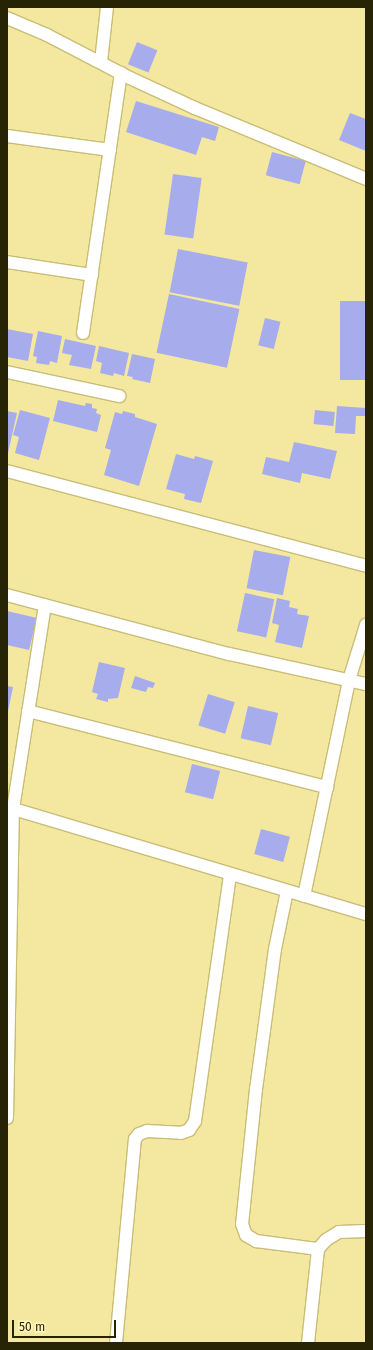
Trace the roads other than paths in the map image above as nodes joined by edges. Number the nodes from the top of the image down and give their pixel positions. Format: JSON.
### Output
{"nodes":[{"id":1,"x":107,"y":7,"type":"edge"},
{"id":2,"x":7,"y":18,"type":"edge"},
{"id":3,"x":101,"y":62,"type":"junction"},
{"id":4,"x":121,"y":73,"type":"junction"},
{"id":5,"x":7,"y":136,"type":"edge"},
{"id":6,"x":110,"y":150,"type":"junction"},
{"id":7,"x":366,"y":180,"type":"edge"},
{"id":8,"x":7,"y":262,"type":"edge"},
{"id":9,"x":92,"y":275,"type":"junction"},
{"id":10,"x":83,"y":333,"type":"dead end"},
{"id":11,"x":7,"y":372,"type":"edge"},
{"id":12,"x":119,"y":396,"type":"dead end"},
{"id":13,"x":7,"y":471,"type":"edge"},
{"id":14,"x":366,"y":566,"type":"edge"},
{"id":15,"x":7,"y":595,"type":"edge"},
{"id":16,"x":45,"y":605,"type":"junction"},
{"id":17,"x":366,"y":625,"type":"edge"},
{"id":18,"x":349,"y":680,"type":"junction"},
{"id":19,"x":366,"y":684,"type":"edge"},
{"id":20,"x":28,"y":711,"type":"junction"},
{"id":21,"x":327,"y":788,"type":"junction"},
{"id":22,"x":10,"y":808,"type":"edge"},
{"id":23,"x":230,"y":874,"type":"junction"},
{"id":24,"x":9,"y":890,"type":"edge"},
{"id":25,"x":287,"y":891,"type":"junction"},
{"id":26,"x":304,"y":896,"type":"junction"},
{"id":27,"x":366,"y":914,"type":"edge"},
{"id":28,"x":8,"y":997,"type":"edge"},
{"id":29,"x":7,"y":1104,"type":"edge"},
{"id":30,"x":7,"y":1118,"type":"edge"},
{"id":31,"x":366,"y":1230,"type":"edge"},
{"id":32,"x":318,"y":1249,"type":"junction"},
{"id":33,"x":116,"y":1343,"type":"edge"},
{"id":34,"x":308,"y":1343,"type":"edge"}],
"edges":[{"from":1,"to":3,"type":"street"},
{"from":2,"to":3,"type":"street"},
{"from":3,"to":4,"type":"street"},
{"from":4,"to":6,"type":"street"},
{"from":4,"to":7,"type":"street"},
{"from":5,"to":6,"type":"street"},
{"from":6,"to":9,"type":"street"},
{"from":8,"to":9,"type":"street"},
{"from":9,"to":10,"type":"street"},
{"from":11,"to":12,"type":"street"},
{"from":13,"to":14,"type":"street"},
{"from":15,"to":16,"type":"street"},
{"from":16,"to":18,"type":"street"},
{"from":16,"to":20,"type":"street"},
{"from":17,"to":18,"type":"street"},
{"from":18,"to":19,"type":"street"},
{"from":18,"to":21,"type":"street"},
{"from":20,"to":21,"type":"street"},
{"from":20,"to":22,"type":"street"},
{"from":21,"to":26,"type":"street"},
{"from":22,"to":23,"type":"street"},
{"from":22,"to":24,"type":"street"},
{"from":23,"to":25,"type":"street"},
{"from":23,"to":33,"type":"street"},
{"from":24,"to":28,"type":"street"},
{"from":25,"to":26,"type":"street"},
{"from":25,"to":32,"type":"street"},
{"from":26,"to":27,"type":"street"},
{"from":28,"to":29,"type":"street"},
{"from":29,"to":30,"type":"street"},
{"from":31,"to":32,"type":"street"},
{"from":32,"to":34,"type":"street"}]}
